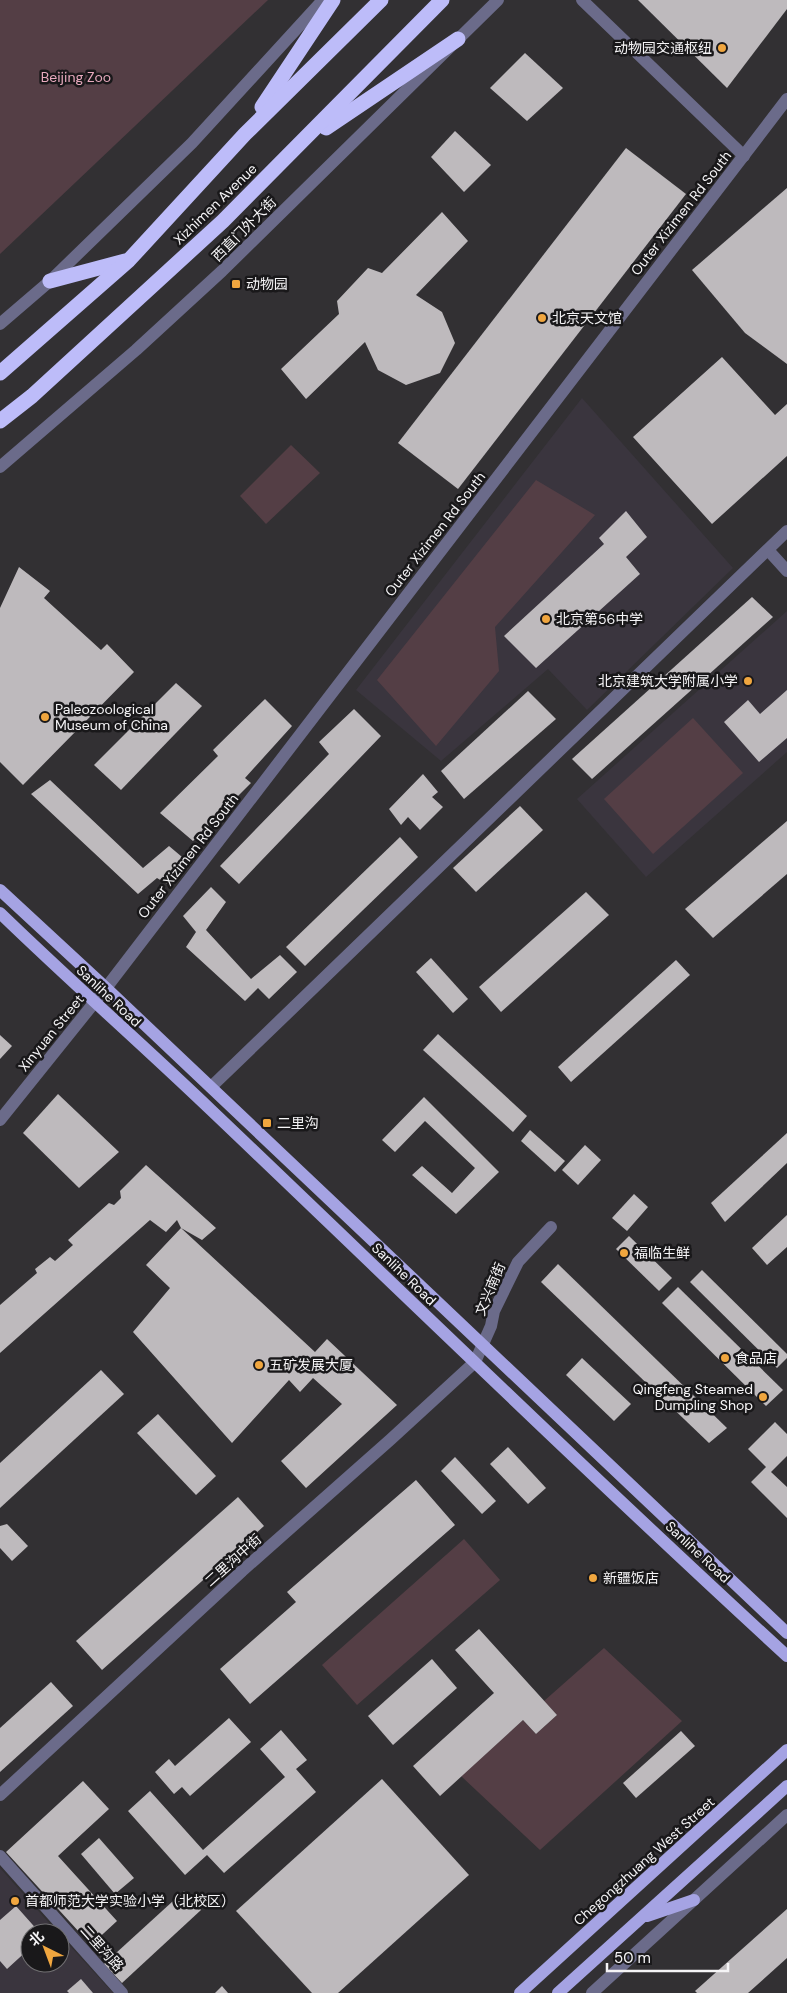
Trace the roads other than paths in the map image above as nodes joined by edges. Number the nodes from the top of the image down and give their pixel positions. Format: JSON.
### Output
{"nodes":[{"id":1,"x":322,"y":0,"type":"edge"},
{"id":2,"x":333,"y":0,"type":"edge"},
{"id":3,"x":381,"y":0,"type":"edge"},
{"id":4,"x":442,"y":0,"type":"edge"},
{"id":5,"x":498,"y":0,"type":"edge"},
{"id":6,"x":582,"y":0,"type":"edge"},
{"id":7,"x":458,"y":39,"type":"junction"},
{"id":8,"x":787,"y":99,"type":"edge"},
{"id":9,"x":245,"y":134,"type":"junction"},
{"id":10,"x":298,"y":148,"type":"junction"},
{"id":11,"x":744,"y":156,"type":"junction"},
{"id":12,"x":129,"y":260,"type":"junction"},
{"id":13,"x":50,"y":281,"type":"junction"},
{"id":14,"x":0,"y":324,"type":"edge"},
{"id":15,"x":0,"y":373,"type":"edge"},
{"id":16,"x":0,"y":421,"type":"edge"},
{"id":17,"x":0,"y":467,"type":"edge"},
{"id":18,"x":787,"y":531,"type":"edge"},
{"id":19,"x":768,"y":550,"type":"junction"},
{"id":20,"x":787,"y":571,"type":"edge"},
{"id":21,"x":0,"y":890,"type":"edge"},
{"id":22,"x":0,"y":913,"type":"edge"},
{"id":23,"x":106,"y":988,"type":"junction"},
{"id":24,"x":94,"y":1002,"type":"junction"},
{"id":25,"x":211,"y":1087,"type":"junction"},
{"id":26,"x":0,"y":1120,"type":"edge"},
{"id":27,"x":552,"y":1227,"type":"dead end"},
{"id":28,"x":483,"y":1345,"type":"junction"},
{"id":29,"x":474,"y":1362,"type":"junction"},
{"id":30,"x":787,"y":1633,"type":"edge"},
{"id":31,"x":787,"y":1656,"type":"edge"},
{"id":32,"x":787,"y":1750,"type":"edge"},
{"id":33,"x":787,"y":1786,"type":"edge"},
{"id":34,"x":0,"y":1794,"type":"edge"},
{"id":35,"x":787,"y":1815,"type":"edge"},
{"id":36,"x":0,"y":1856,"type":"edge"},
{"id":37,"x":694,"y":1900,"type":"junction"},
{"id":38,"x":642,"y":1917,"type":"junction"},
{"id":39,"x":122,"y":1993,"type":"edge"},
{"id":40,"x":520,"y":1993,"type":"edge"},
{"id":41,"x":558,"y":1993,"type":"edge"},
{"id":42,"x":592,"y":1993,"type":"edge"}],
"edges":[{"from":1,"to":13,"type":"street"},
{"from":2,"to":9,"type":"highway"},
{"from":3,"to":9,"type":"highway","name":"Xizhimen Avenue"},
{"from":4,"to":10,"type":"highway","name":"Xizhimen Avenue"},
{"from":5,"to":7,"type":"street","name":"西直门外大街"},
{"from":6,"to":11,"type":"street"},
{"from":7,"to":10,"type":"highway"},
{"from":7,"to":17,"type":"street","name":"西直门外大街"},
{"from":8,"to":11,"type":"street","name":"Outer Xizimen Rd South"},
{"from":9,"to":12,"type":"highway","name":"Xizhimen Avenue"},
{"from":10,"to":16,"type":"highway","name":"Xizhimen Avenue"},
{"from":11,"to":23,"type":"street","name":"Outer Xizimen Rd South"},
{"from":12,"to":13,"type":"highway"},
{"from":12,"to":15,"type":"highway","name":"Xizhimen Avenue"},
{"from":13,"to":14,"type":"street"},
{"from":18,"to":19,"type":"street"},
{"from":19,"to":20,"type":"street"},
{"from":19,"to":25,"type":"street"},
{"from":21,"to":23,"type":"main road","name":"Sanlihe Road"},
{"from":22,"to":24,"type":"main road","name":"Sanlihe Road"},
{"from":23,"to":24,"type":"street","name":"Xinyuan Street"},
{"from":23,"to":25,"type":"main road","name":"Sanlihe Road"},
{"from":24,"to":26,"type":"street","name":"Xinyuan Street"},
{"from":24,"to":29,"type":"main road","name":"Sanlihe Road"},
{"from":25,"to":28,"type":"main road","name":"Sanlihe Road"},
{"from":27,"to":28,"type":"street","name":"文兴南街"},
{"from":28,"to":29,"type":"street","name":"二里沟中街"},
{"from":28,"to":30,"type":"main road","name":"Sanlihe Road"},
{"from":29,"to":31,"type":"main road","name":"Sanlihe Road"},
{"from":29,"to":34,"type":"street","name":"二里沟中街"},
{"from":32,"to":40,"type":"main road","name":"Chegongzhuang West Street"},
{"from":33,"to":38,"type":"main road"},
{"from":35,"to":37,"type":"street"},
{"from":36,"to":39,"type":"street","name":"二里沟路"},
{"from":37,"to":38,"type":"main road"},
{"from":37,"to":42,"type":"street"},
{"from":38,"to":41,"type":"main road"}]}
